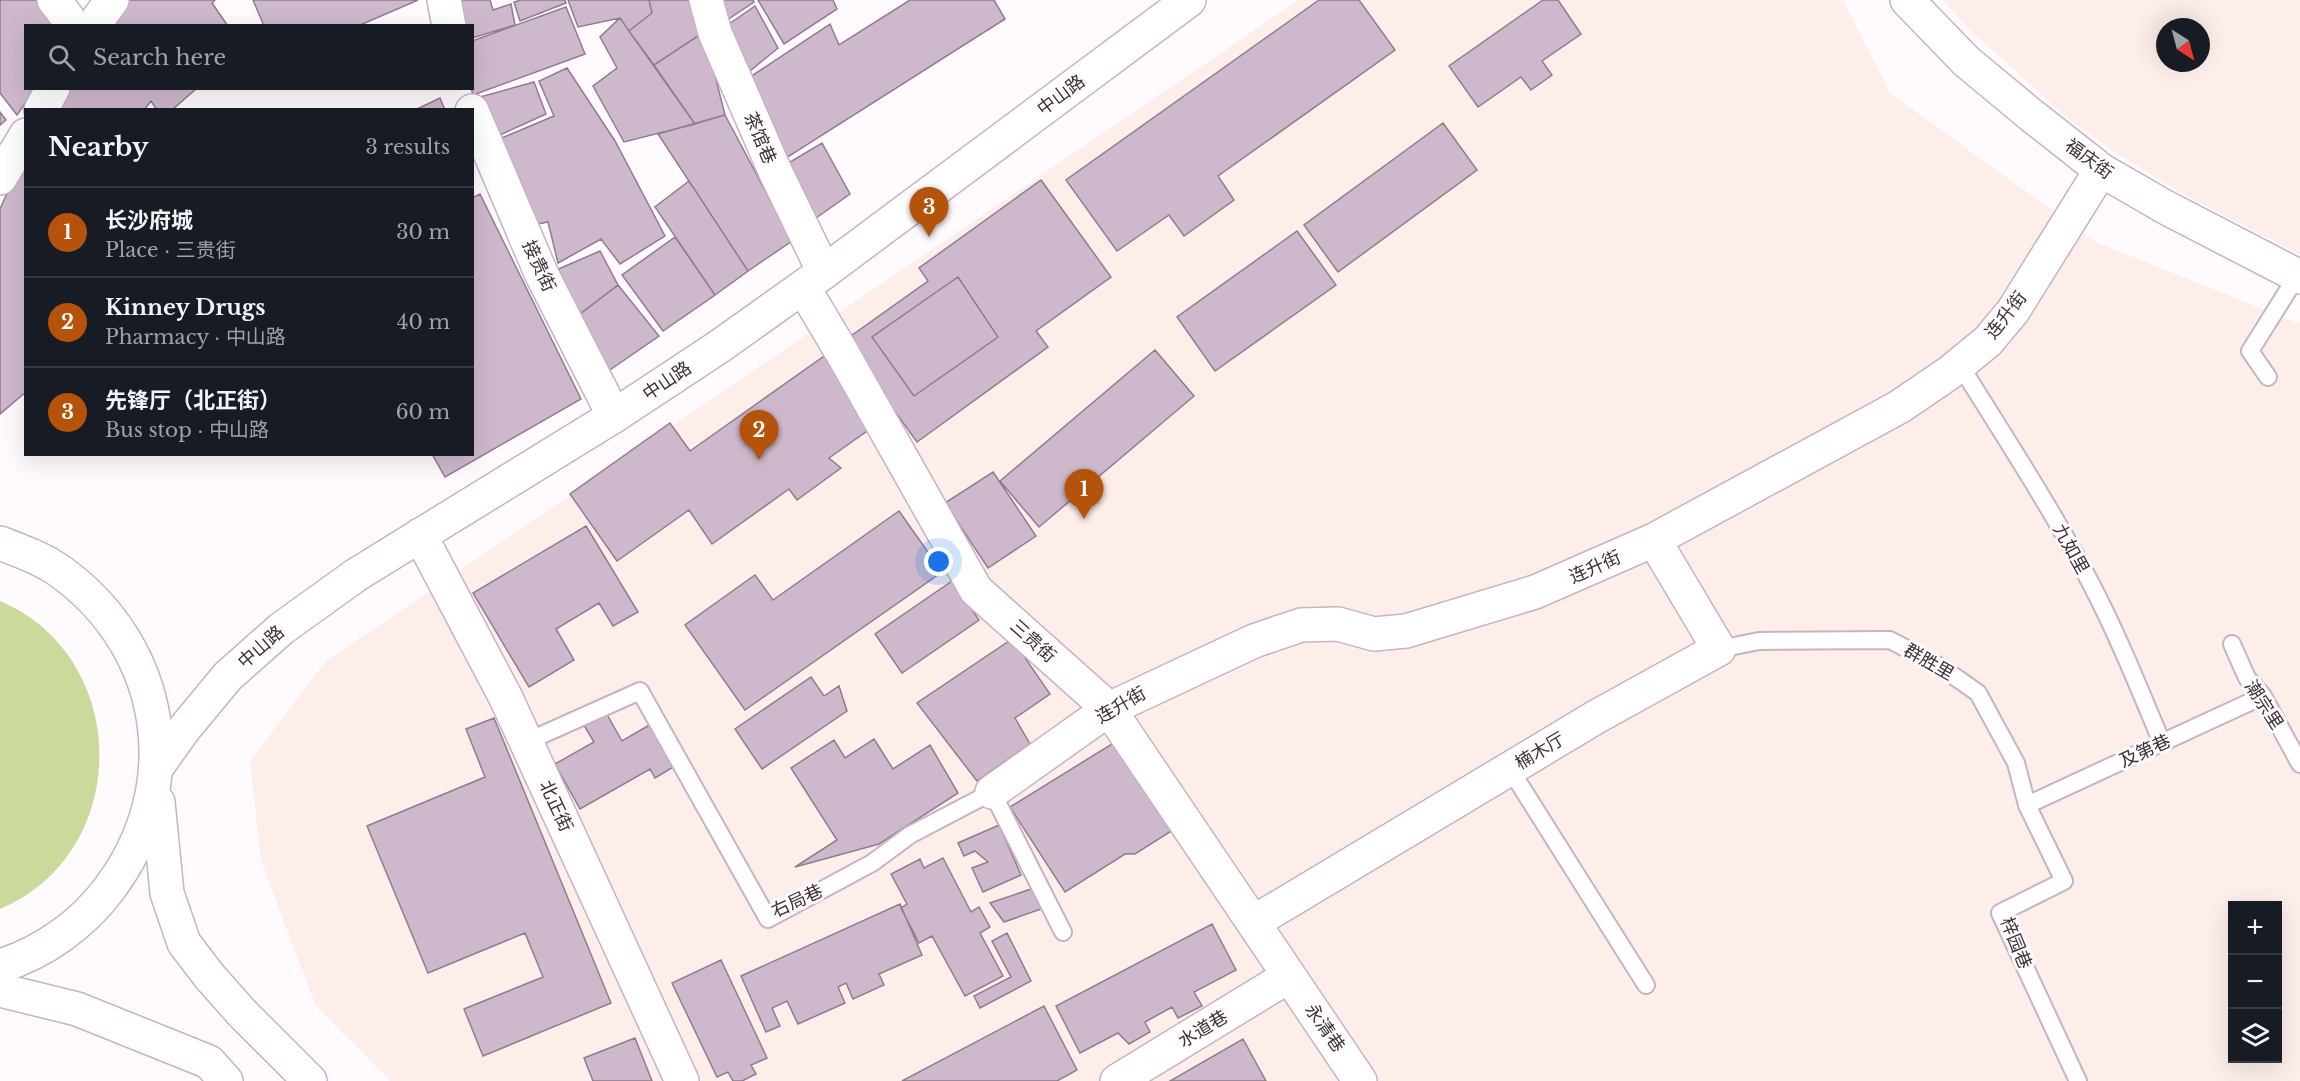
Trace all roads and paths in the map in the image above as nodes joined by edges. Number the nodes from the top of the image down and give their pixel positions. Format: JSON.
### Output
{"nodes":[{"id":1,"x":54,"y":0,"type":"edge"},
{"id":2,"x":112,"y":0,"type":"edge"},
{"id":3,"x":444,"y":0,"type":"edge"},
{"id":4,"x":706,"y":0,"type":"edge"},
{"id":5,"x":1189,"y":0,"type":"edge"},
{"id":6,"x":1907,"y":0,"type":"edge"},
{"id":7,"x":72,"y":24,"type":"edge"},
{"id":8,"x":94,"y":24,"type":"edge"},
{"id":9,"x":448,"y":24,"type":"edge"},
{"id":10,"x":52,"y":90,"type":"edge"},
{"id":11,"x":464,"y":90,"type":"edge"},
{"id":12,"x":42,"y":108,"type":"edge"},
{"id":13,"x":471,"y":108,"type":"edge"},
{"id":14,"x":474,"y":115,"type":"edge"},
{"id":15,"x":24,"y":138,"type":"edge"},
{"id":16,"x":2101,"y":170,"type":"junction"},
{"id":17,"x":0,"y":178,"type":"edge"},
{"id":18,"x":2299,"y":277,"type":"edge"},
{"id":19,"x":813,"y":279,"type":"junction"},
{"id":20,"x":1960,"y":365,"type":"junction"},
{"id":21,"x":2268,"y":377,"type":"dead end"},
{"id":22,"x":614,"y":416,"type":"junction"},
{"id":23,"x":420,"y":535,"type":"junction"},
{"id":24,"x":1654,"y":540,"type":"junction"},
{"id":25,"x":0,"y":543,"type":"edge"},
{"id":26,"x":2232,"y":644,"type":"dead end"},
{"id":27,"x":1719,"y":649,"type":"junction"},
{"id":28,"x":2263,"y":696,"type":"junction"},
{"id":29,"x":1109,"y":709,"type":"junction"},
{"id":30,"x":526,"y":742,"type":"junction"},
{"id":31,"x":2162,"y":743,"type":"junction"},
{"id":32,"x":2300,"y":764,"type":"edge"},
{"id":33,"x":157,"y":767,"type":"junction"},
{"id":34,"x":1510,"y":769,"type":"junction"},
{"id":35,"x":992,"y":792,"type":"junction"},
{"id":36,"x":2027,"y":804,"type":"junction"},
{"id":37,"x":1254,"y":922,"type":"junction"},
{"id":38,"x":1063,"y":932,"type":"dead end"},
{"id":39,"x":0,"y":966,"type":"edge"},
{"id":40,"x":1289,"y":976,"type":"junction"},
{"id":41,"x":1646,"y":985,"type":"dead end"},
{"id":42,"x":0,"y":990,"type":"edge"},
{"id":43,"x":217,"y":1072,"type":"edge"},
{"id":44,"x":310,"y":1081,"type":"edge"},
{"id":45,"x":682,"y":1081,"type":"edge"},
{"id":46,"x":1117,"y":1081,"type":"edge"},
{"id":47,"x":1360,"y":1081,"type":"edge"},
{"id":48,"x":2078,"y":1081,"type":"edge"}],
"edges":[{"from":1,"to":7,"type":"street"},
{"from":2,"to":8,"type":"street"},
{"from":3,"to":9,"type":"street"},
{"from":4,"to":19,"type":"street","name":"茶馆巷"},
{"from":5,"to":19,"type":"street","name":"中山路"},
{"from":6,"to":16,"type":"street","name":"福庆街"},
{"from":10,"to":12,"type":"street"},
{"from":11,"to":13,"type":"street","name":"接贵街"},
{"from":14,"to":22,"type":"street","name":"接贵街"},
{"from":15,"to":17,"type":"street"},
{"from":16,"to":18,"type":"street","name":"福庆街"},
{"from":16,"to":20,"type":"street","name":"连升街"},
{"from":18,"to":21,"type":"lane"},
{"from":19,"to":22,"type":"street","name":"中山路"},
{"from":19,"to":29,"type":"street","name":"三贵街"},
{"from":20,"to":24,"type":"street","name":"连升街"},
{"from":20,"to":31,"type":"lane","name":"九如里"},
{"from":22,"to":23,"type":"street","name":"中山路"},
{"from":23,"to":30,"type":"street","name":"北正街"},
{"from":23,"to":33,"type":"street","name":"中山路"},
{"from":24,"to":27,"type":"street"},
{"from":24,"to":29,"type":"street","name":"连升街"},
{"from":25,"to":33,"type":"street"},
{"from":26,"to":28,"type":"lane","name":"潮宗里"},
{"from":27,"to":34,"type":"street","name":"楠木厅"},
{"from":27,"to":36,"type":"lane","name":"群胜里"},
{"from":28,"to":31,"type":"lane","name":"及第巷"},
{"from":28,"to":32,"type":"lane","name":"潮宗里"},
{"from":29,"to":35,"type":"street","name":"连升街"},
{"from":29,"to":37,"type":"street","name":"三贵街"},
{"from":30,"to":35,"type":"lane","name":"右局巷"},
{"from":30,"to":45,"type":"street","name":"北正街"},
{"from":31,"to":36,"type":"lane","name":"及第巷"},
{"from":33,"to":39,"type":"street"},
{"from":33,"to":44,"type":"street"},
{"from":34,"to":37,"type":"street","name":"楠木厅"},
{"from":34,"to":41,"type":"lane"},
{"from":35,"to":38,"type":"lane"},
{"from":36,"to":48,"type":"lane","name":"梓园巷"},
{"from":37,"to":40,"type":"street","name":"三贵街"},
{"from":40,"to":46,"type":"street","name":"水道巷"},
{"from":40,"to":47,"type":"street","name":"永清巷"},
{"from":42,"to":43,"type":"street"}]}
